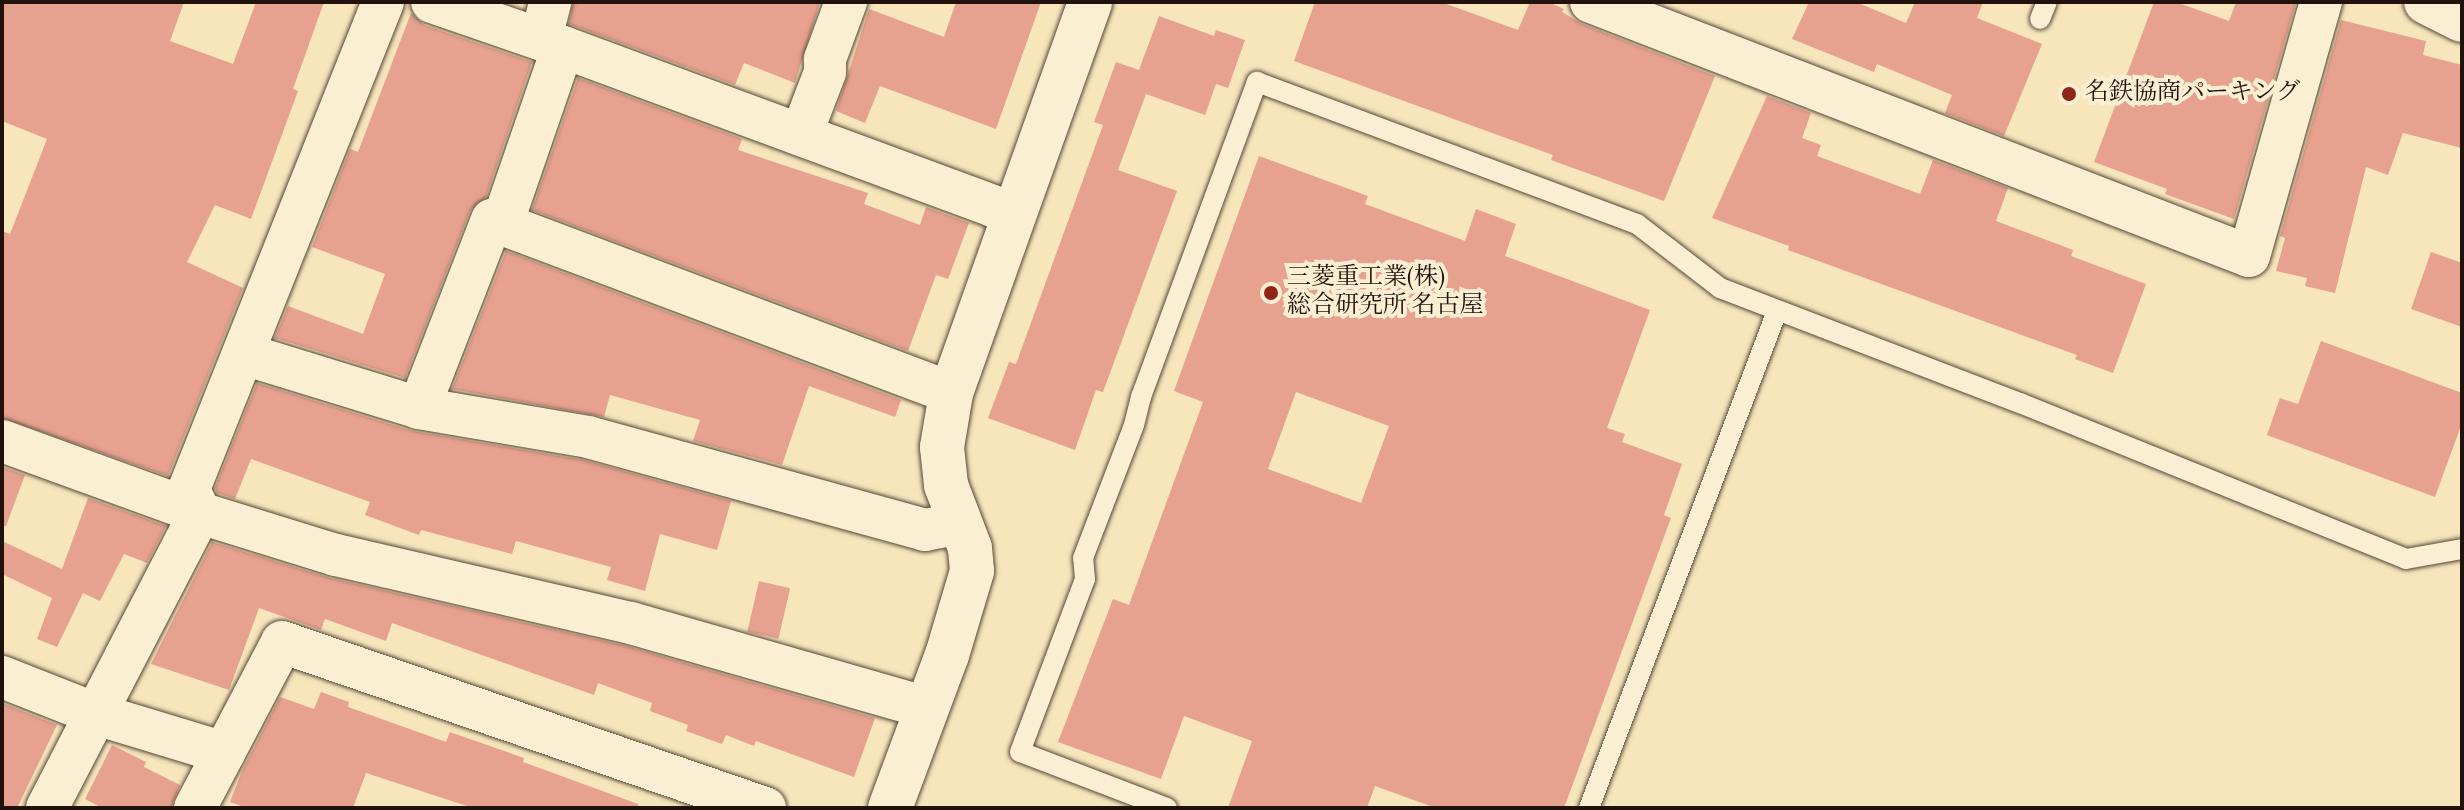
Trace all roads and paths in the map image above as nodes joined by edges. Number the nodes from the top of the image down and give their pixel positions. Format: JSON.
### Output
{"nodes":[{"id":1,"x":383,"y":2,"type":"edge"},
{"id":2,"x":432,"y":2,"type":"edge"},
{"id":3,"x":846,"y":2,"type":"edge"},
{"id":4,"x":1090,"y":2,"type":"edge"},
{"id":5,"x":1591,"y":2,"type":"edge"},
{"id":6,"x":2321,"y":2,"type":"edge"},
{"id":7,"x":2426,"y":2,"type":"edge"},
{"id":8,"x":2462,"y":20,"type":"edge"},
{"id":9,"x":552,"y":29,"type":"edge"},
{"id":10,"x":801,"y":135,"type":"junction"},
{"id":11,"x":1014,"y":214,"type":"junction"},
{"id":12,"x":502,"y":224,"type":"junction"},
{"id":13,"x":1777,"y":311,"type":"junction"},
{"id":14,"x":244,"y":354,"type":"junction"},
{"id":15,"x":951,"y":393,"type":"junction"},
{"id":16,"x":419,"y":408,"type":"junction"},
{"id":17,"x":2,"y":441,"type":"edge"},
{"id":18,"x":200,"y":513,"type":"junction"},
{"id":19,"x":960,"y":523,"type":"junction"},
{"id":20,"x":2462,"y":549,"type":"edge"},
{"id":21,"x":2,"y":677,"type":"edge"},
{"id":22,"x":927,"y":708,"type":"junction"},
{"id":23,"x":96,"y":714,"type":"junction"},
{"id":24,"x":224,"y":753,"type":"junction"},
{"id":25,"x":760,"y":807,"type":"edge"},
{"id":26,"x":47,"y":808,"type":"edge"},
{"id":27,"x":195,"y":808,"type":"edge"},
{"id":28,"x":890,"y":808,"type":"edge"},
{"id":29,"x":1167,"y":808,"type":"edge"},
{"id":30,"x":1589,"y":808,"type":"edge"}],
"edges":[{"from":1,"to":14,"type":"street"},
{"from":2,"to":9,"type":"street"},
{"from":3,"to":10,"type":"street"},
{"from":4,"to":11,"type":"street"},
{"from":5,"to":6,"type":"street"},
{"from":7,"to":8,"type":"street"},
{"from":9,"to":10,"type":"street"},
{"from":9,"to":12,"type":"street"},
{"from":10,"to":11,"type":"street"},
{"from":11,"to":15,"type":"street"},
{"from":12,"to":15,"type":"street"},
{"from":12,"to":16,"type":"street"},
{"from":13,"to":20,"type":"lane"},
{"from":13,"to":29,"type":"lane"},
{"from":13,"to":30,"type":"lane"},
{"from":14,"to":16,"type":"street"},
{"from":14,"to":18,"type":"street"},
{"from":15,"to":19,"type":"street"},
{"from":16,"to":19,"type":"street"},
{"from":17,"to":18,"type":"street"},
{"from":18,"to":22,"type":"street"},
{"from":18,"to":23,"type":"street"},
{"from":19,"to":22,"type":"street"},
{"from":21,"to":23,"type":"street"},
{"from":22,"to":28,"type":"street"},
{"from":23,"to":24,"type":"street"},
{"from":23,"to":26,"type":"street"},
{"from":24,"to":25,"type":"street"},
{"from":24,"to":27,"type":"street"}]}
